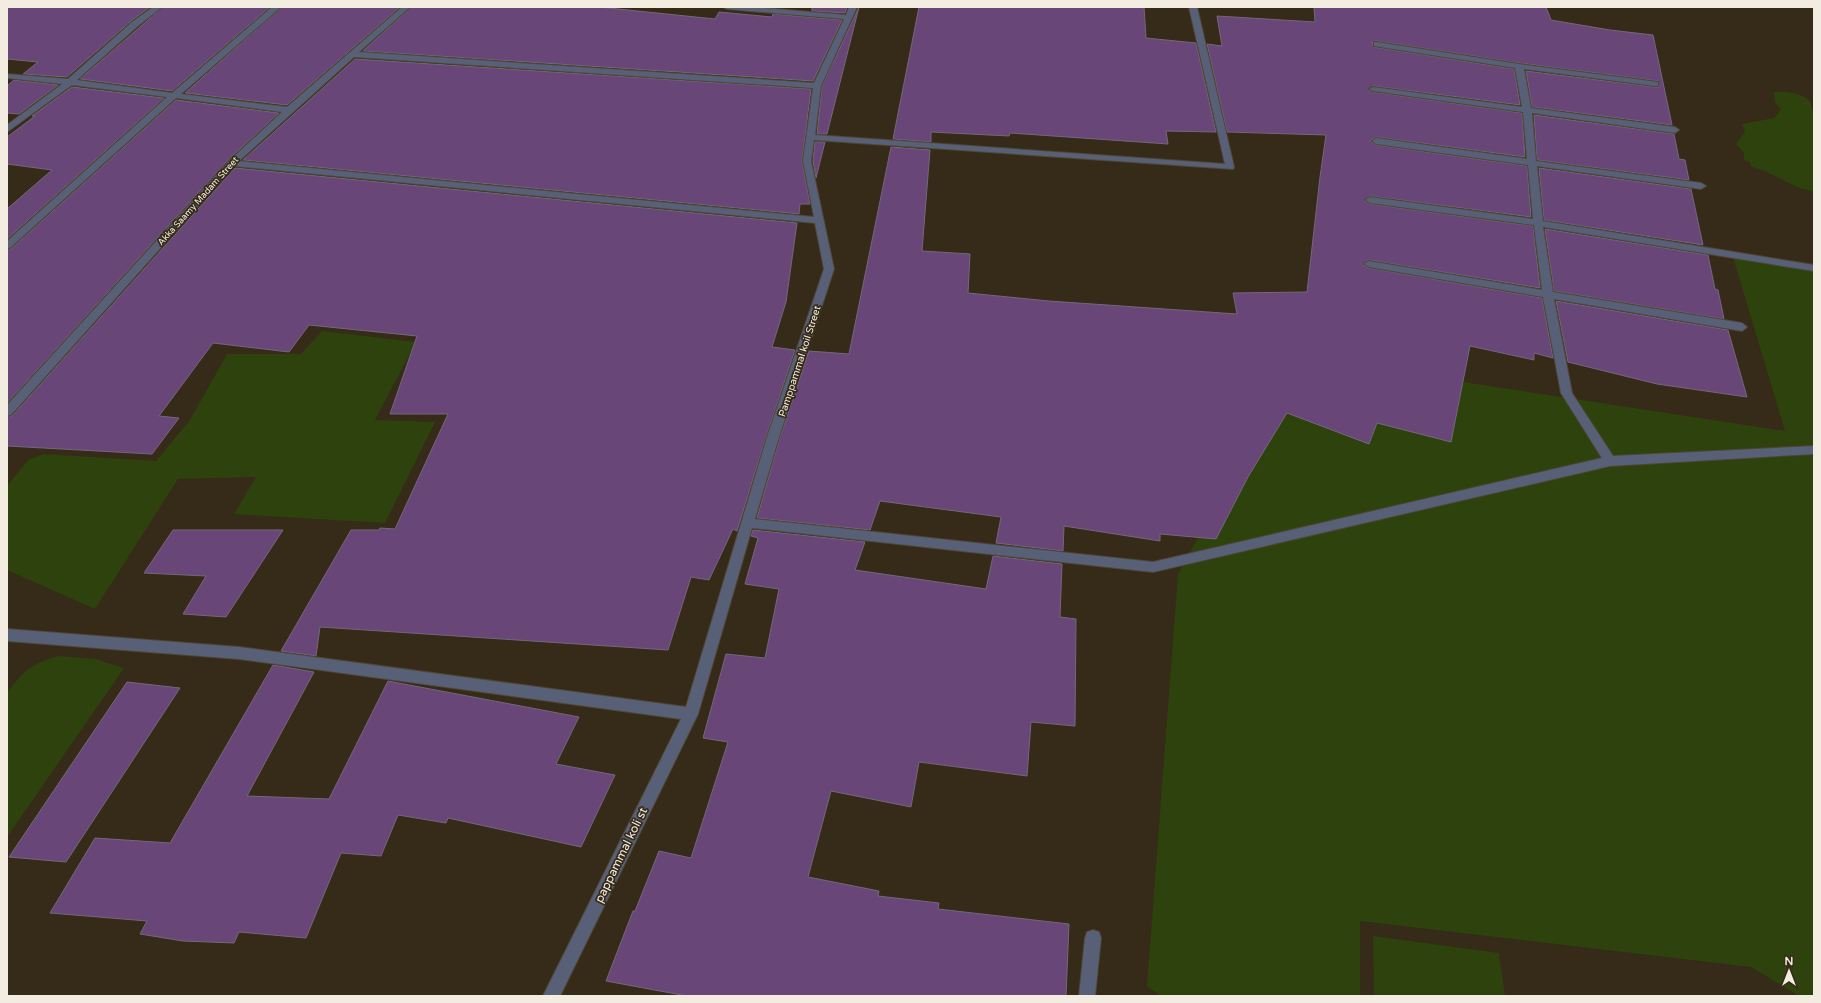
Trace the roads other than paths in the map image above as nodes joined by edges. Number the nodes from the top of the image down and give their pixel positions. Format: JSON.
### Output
{"nodes":[{"id":1,"x":158,"y":7,"type":"edge"},
{"id":2,"x":277,"y":7,"type":"edge"},
{"id":3,"x":406,"y":7,"type":"edge"},
{"id":4,"x":727,"y":7,"type":"edge"},
{"id":5,"x":853,"y":7,"type":"edge"},
{"id":6,"x":1193,"y":7,"type":"edge"},
{"id":7,"x":848,"y":17,"type":"junction"},
{"id":8,"x":1377,"y":44,"type":"dead end"},
{"id":9,"x":352,"y":54,"type":"junction"},
{"id":10,"x":1519,"y":66,"type":"junction"},
{"id":11,"x":7,"y":76,"type":"edge"},
{"id":12,"x":70,"y":82,"type":"junction"},
{"id":13,"x":1654,"y":84,"type":"dead end"},
{"id":14,"x":818,"y":86,"type":"junction"},
{"id":15,"x":1373,"y":89,"type":"dead end"},
{"id":16,"x":173,"y":96,"type":"junction"},
{"id":17,"x":289,"y":110,"type":"junction"},
{"id":18,"x":1527,"y":110,"type":"junction"},
{"id":19,"x":7,"y":129,"type":"edge"},
{"id":20,"x":1675,"y":130,"type":"dead end"},
{"id":21,"x":810,"y":137,"type":"junction"},
{"id":22,"x":1376,"y":141,"type":"dead end"},
{"id":23,"x":232,"y":163,"type":"junction"},
{"id":24,"x":1532,"y":163,"type":"junction"},
{"id":25,"x":1702,"y":186,"type":"dead end"},
{"id":26,"x":1370,"y":200,"type":"dead end"},
{"id":27,"x":820,"y":222,"type":"junction"},
{"id":28,"x":1538,"y":223,"type":"junction"},
{"id":29,"x":7,"y":246,"type":"edge"},
{"id":30,"x":1369,"y":264,"type":"dead end"},
{"id":31,"x":1814,"y":268,"type":"edge"},
{"id":32,"x":1548,"y":295,"type":"junction"},
{"id":33,"x":1742,"y":327,"type":"dead end"},
{"id":34,"x":7,"y":412,"type":"edge"},
{"id":35,"x":1814,"y":450,"type":"edge"},
{"id":36,"x":1610,"y":461,"type":"junction"},
{"id":37,"x":748,"y":523,"type":"junction"},
{"id":38,"x":7,"y":635,"type":"edge"},
{"id":39,"x":691,"y":714,"type":"junction"},
{"id":40,"x":1093,"y":938,"type":"dead end"},
{"id":41,"x":551,"y":996,"type":"edge"},
{"id":42,"x":1087,"y":996,"type":"edge"}],
"edges":[{"from":1,"to":12,"type":"street"},
{"from":2,"to":16,"type":"street"},
{"from":3,"to":9,"type":"street","name":"Akka Saamy Madam Street"},
{"from":4,"to":7,"type":"street"},
{"from":5,"to":7,"type":"street","name":"Pamppammal koil Street"},
{"from":6,"to":21,"type":"street"},
{"from":7,"to":14,"type":"street","name":"Pamppammal koil Street"},
{"from":8,"to":10,"type":"street"},
{"from":9,"to":14,"type":"street"},
{"from":9,"to":17,"type":"street","name":"Akka Saamy Madam Street"},
{"from":10,"to":13,"type":"street"},
{"from":10,"to":18,"type":"street"},
{"from":11,"to":12,"type":"street"},
{"from":12,"to":16,"type":"street"},
{"from":12,"to":19,"type":"street"},
{"from":14,"to":21,"type":"street","name":"Pamppammal koil Street"},
{"from":15,"to":18,"type":"street"},
{"from":16,"to":17,"type":"street"},
{"from":16,"to":29,"type":"street"},
{"from":17,"to":23,"type":"street","name":"Akka Saamy Madam Street"},
{"from":18,"to":20,"type":"street"},
{"from":18,"to":24,"type":"street"},
{"from":21,"to":27,"type":"street","name":"Pamppammal koil Street"},
{"from":22,"to":24,"type":"street"},
{"from":23,"to":27,"type":"street"},
{"from":23,"to":34,"type":"street","name":"Akka Saamy Madam Street"},
{"from":24,"to":25,"type":"street"},
{"from":24,"to":28,"type":"street"},
{"from":26,"to":28,"type":"street"},
{"from":27,"to":37,"type":"street","name":"Pamppammal koil Street"},
{"from":28,"to":31,"type":"street"},
{"from":28,"to":32,"type":"street"},
{"from":30,"to":32,"type":"street"},
{"from":32,"to":33,"type":"street"},
{"from":32,"to":36,"type":"street"},
{"from":35,"to":36,"type":"street"},
{"from":36,"to":37,"type":"street"},
{"from":37,"to":39,"type":"street","name":"Pamppammal koil Street"},
{"from":38,"to":39,"type":"street"},
{"from":39,"to":41,"type":"street","name":"pappammal koli st"},
{"from":40,"to":42,"type":"street"}]}
